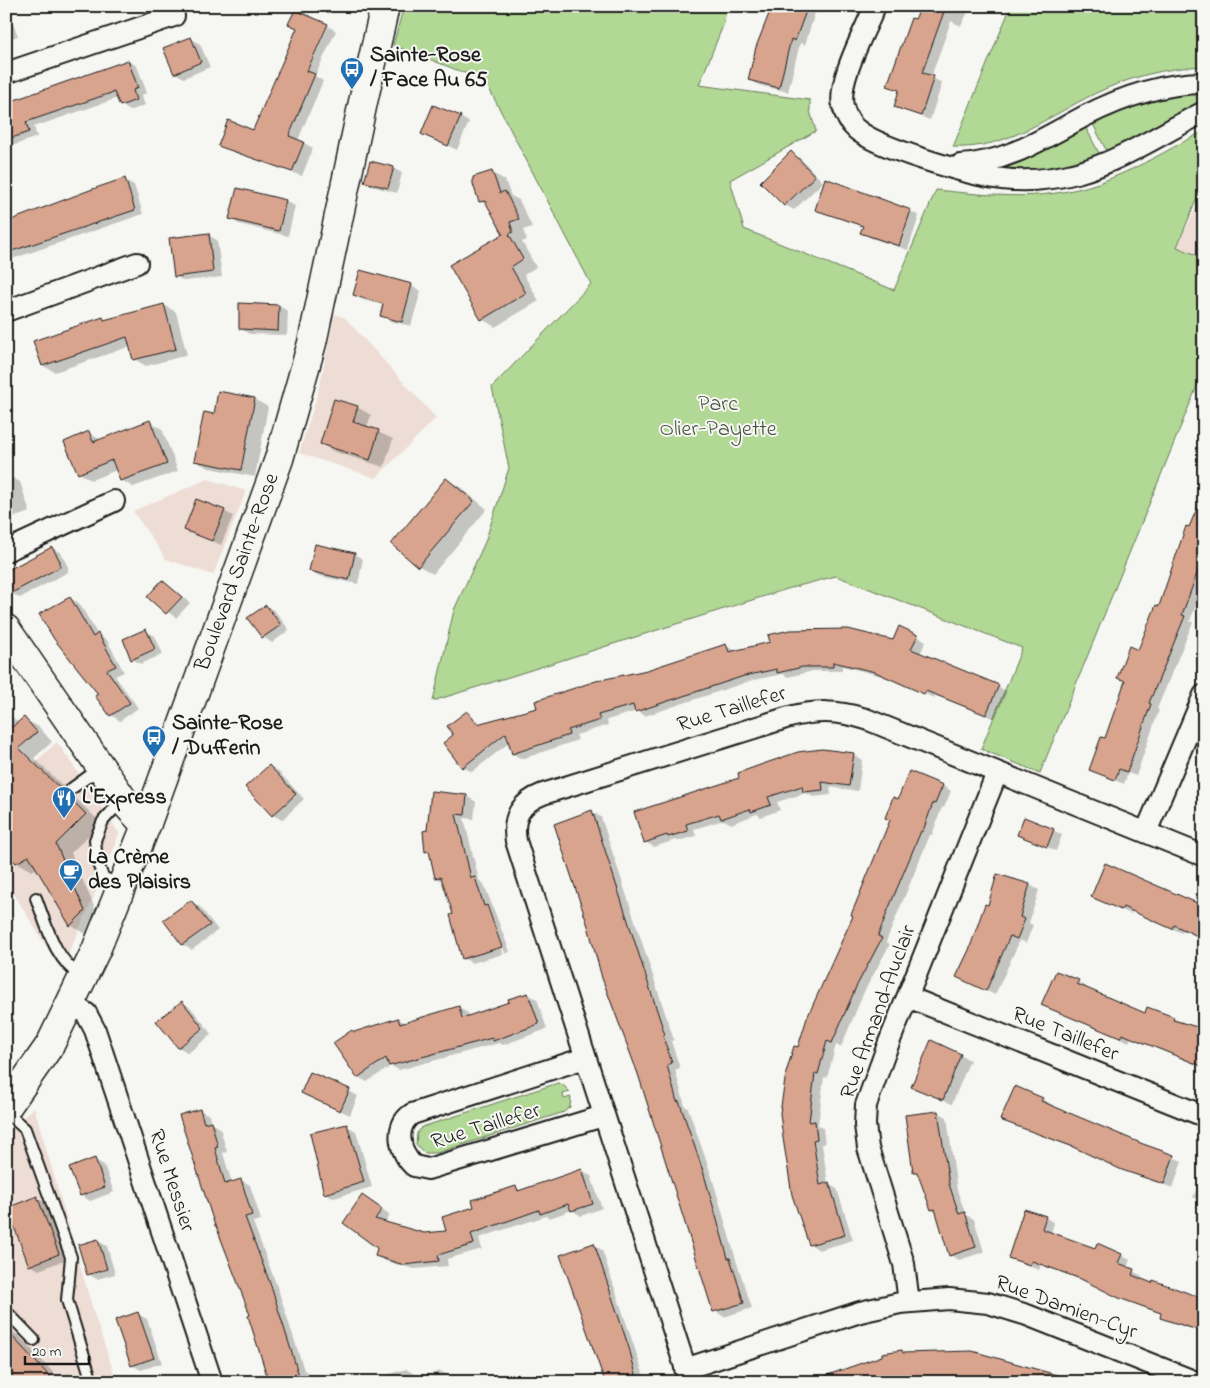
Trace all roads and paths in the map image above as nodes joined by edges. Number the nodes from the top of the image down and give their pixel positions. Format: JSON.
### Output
{"nodes":[{"id":1,"x":386,"y":6,"type":"edge"},
{"id":2,"x":874,"y":6,"type":"edge"},
{"id":3,"x":174,"y":16,"type":"dead end"},
{"id":4,"x":6,"y":73,"type":"edge"},
{"id":5,"x":1204,"y":83,"type":"edge"},
{"id":6,"x":1204,"y":112,"type":"edge"},
{"id":7,"x":942,"y":164,"type":"junction"},
{"id":8,"x":137,"y":263,"type":"dead end"},
{"id":9,"x":6,"y":311,"type":"edge"},
{"id":10,"x":114,"y":501,"type":"dead end"},
{"id":11,"x":6,"y":551,"type":"edge"},
{"id":12,"x":6,"y":629,"type":"edge"},
{"id":13,"x":1204,"y":695,"type":"edge"},
{"id":14,"x":101,"y":768,"type":"junction"},
{"id":15,"x":997,"y":773,"type":"junction"},
{"id":16,"x":71,"y":789,"type":"dead end"},
{"id":17,"x":122,"y":799,"type":"junction"},
{"id":18,"x":147,"y":822,"type":"junction"},
{"id":19,"x":1146,"y":832,"type":"junction"},
{"id":20,"x":1204,"y":856,"type":"edge"},
{"id":21,"x":122,"y":886,"type":"junction"},
{"id":22,"x":36,"y":898,"type":"dead end"},
{"id":23,"x":84,"y":978,"type":"junction"},
{"id":24,"x":908,"y":997,"type":"junction"},
{"id":25,"x":72,"y":1004,"type":"junction"},
{"id":26,"x":585,"y":1058,"type":"junction"},
{"id":27,"x":6,"y":1110,"type":"edge"},
{"id":28,"x":603,"y":1116,"type":"junction"},
{"id":29,"x":1204,"y":1116,"type":"edge"},
{"id":30,"x":908,"y":1302,"type":"junction"},
{"id":31,"x":6,"y":1311,"type":"edge"},
{"id":32,"x":34,"y":1340,"type":"dead end"},
{"id":33,"x":688,"y":1375,"type":"edge"},
{"id":34,"x":92,"y":1382,"type":"edge"},
{"id":35,"x":212,"y":1382,"type":"edge"},
{"id":36,"x":1196,"y":1382,"type":"edge"}],
"edges":[{"from":1,"to":18,"type":"street","name":"Boulevard Sainte-Rose"},
{"from":2,"to":7,"type":"street"},
{"from":3,"to":4,"type":"street"},
{"from":5,"to":7,"type":"street"},
{"from":6,"to":7,"type":"street"},
{"from":8,"to":9,"type":"street"},
{"from":10,"to":11,"type":"street"},
{"from":12,"to":14,"type":"street"},
{"from":13,"to":19,"type":"street"},
{"from":14,"to":16,"type":"lane"},
{"from":14,"to":17,"type":"street"},
{"from":15,"to":19,"type":"street","name":"Rue Taillefer"},
{"from":15,"to":24,"type":"street","name":"Rue Armand-Auclair"},
{"from":15,"to":26,"type":"street","name":"Rue Taillefer"},
{"from":17,"to":18,"type":"street"},
{"from":17,"to":21,"type":"lane"},
{"from":18,"to":21,"type":"street","name":"Boulevard Sainte-Rose"},
{"from":19,"to":20,"type":"street","name":"Rue Taillefer"},
{"from":21,"to":23,"type":"street","name":"Boulevard Sainte-Rose"},
{"from":22,"to":23,"type":"lane"},
{"from":23,"to":25,"type":"street","name":"Boulevard Sainte-Rose"},
{"from":24,"to":29,"type":"street","name":"Rue Taillefer"},
{"from":24,"to":30,"type":"street","name":"Rue Armand-Auclair"},
{"from":25,"to":27,"type":"street","name":"Boulevard Sainte-Rose"},
{"from":25,"to":35,"type":"street","name":"Rue Messier"},
{"from":26,"to":28,"type":"street","name":"Rue Taillefer"},
{"from":26,"to":28,"type":"street","name":"Rue Taillefer"},
{"from":27,"to":34,"type":"lane"},
{"from":28,"to":33,"type":"street","name":"Rue Taillefer"},
{"from":30,"to":33,"type":"street","name":"Rue Damien-Cyr"},
{"from":30,"to":36,"type":"street","name":"Rue Damien-Cyr"},
{"from":31,"to":32,"type":"lane"}]}
